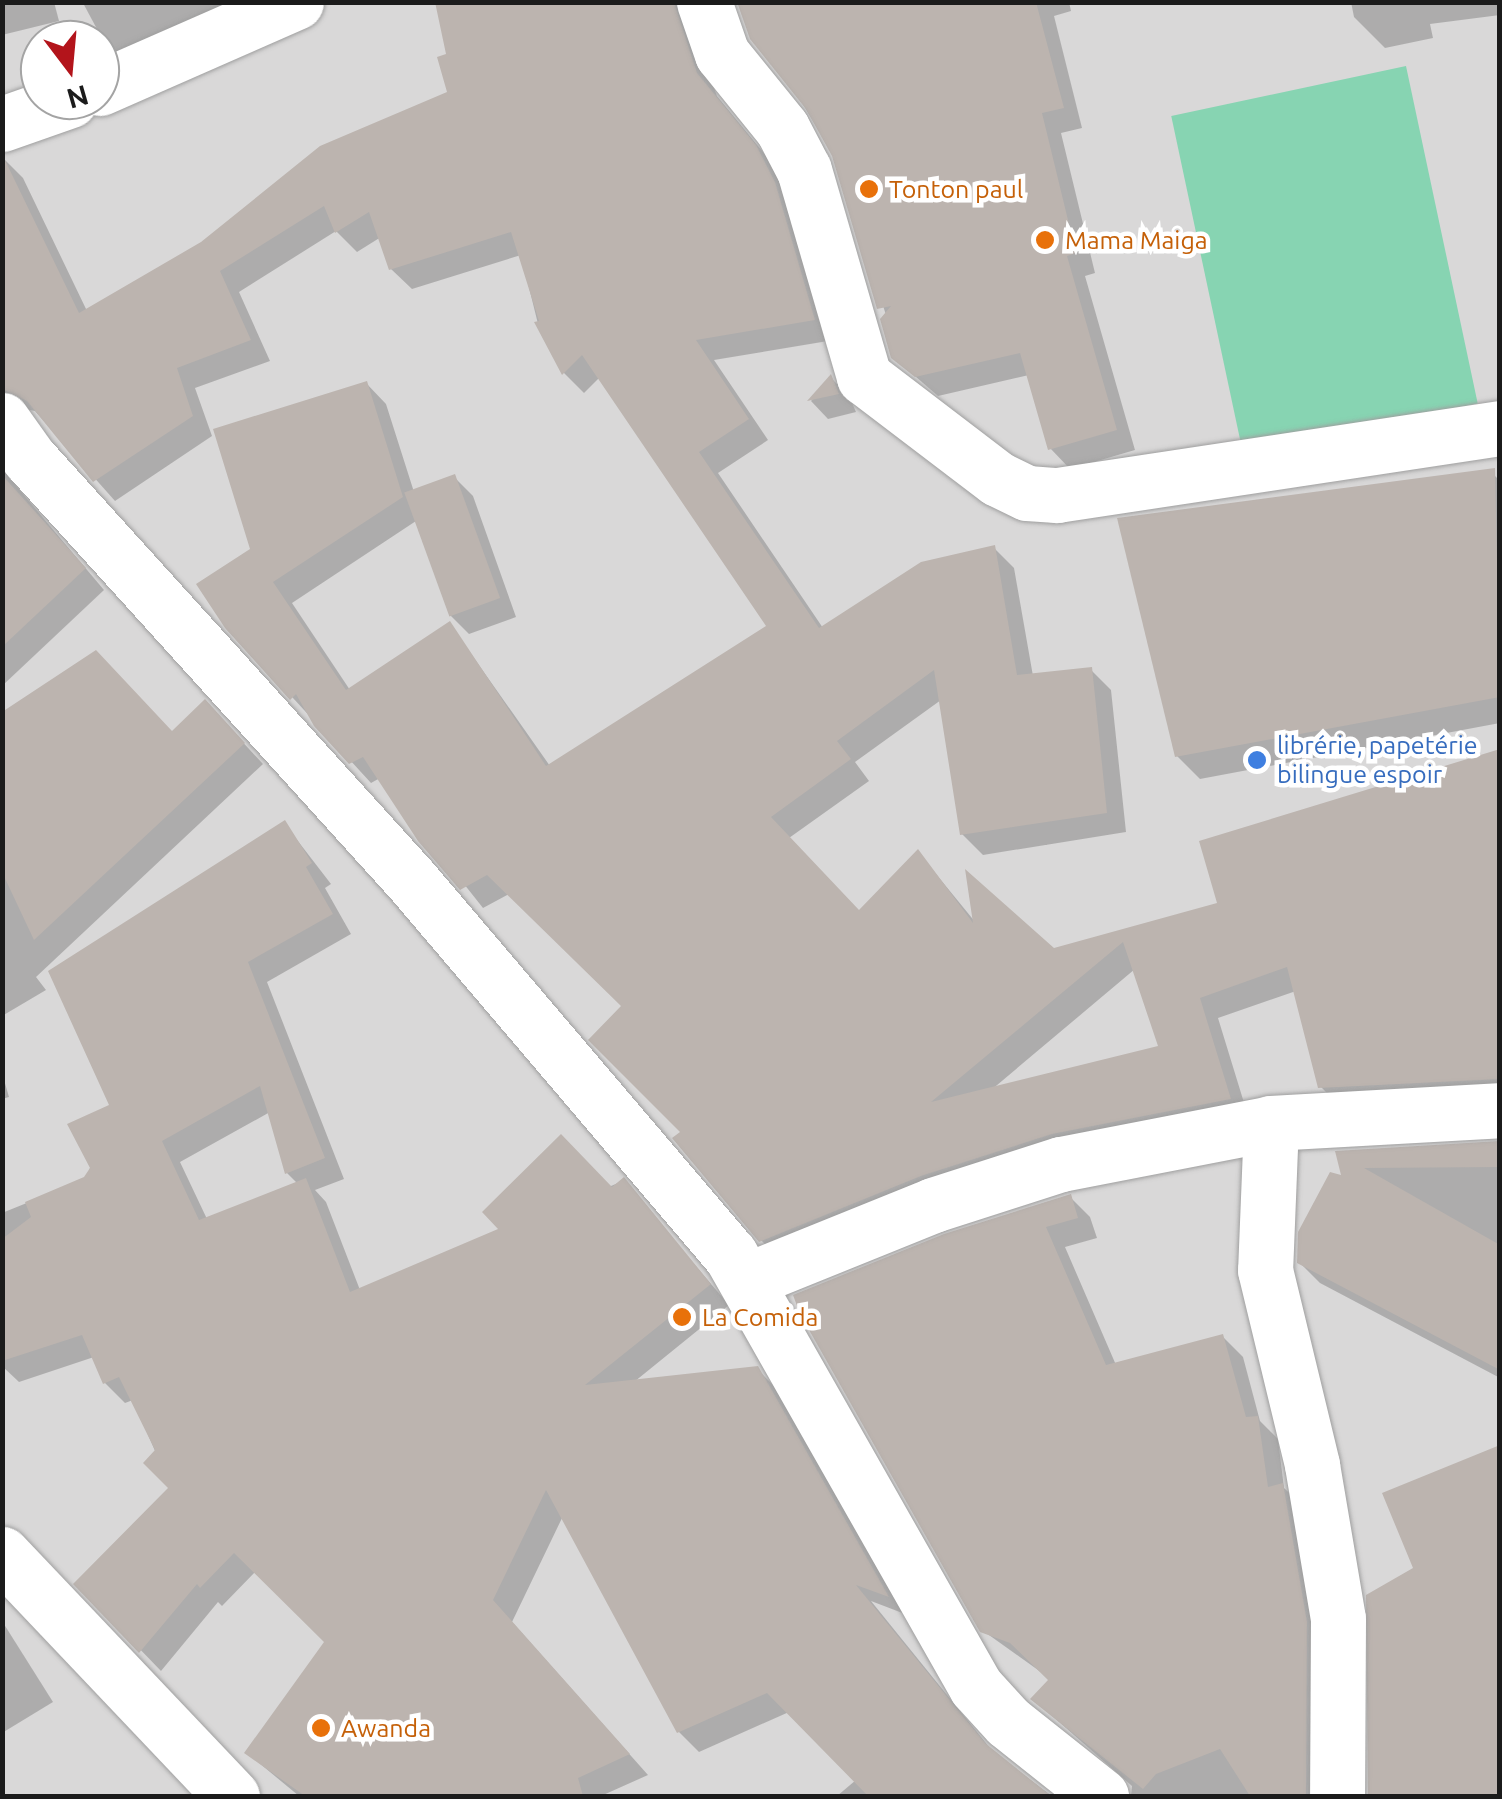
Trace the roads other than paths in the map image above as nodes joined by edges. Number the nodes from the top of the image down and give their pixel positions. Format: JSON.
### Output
{"nodes":[{"id":1,"x":296,"y":2,"type":"edge"},
{"id":2,"x":704,"y":2,"type":"edge"},
{"id":3,"x":120,"y":79,"type":"edge"},
{"id":4,"x":2,"y":420,"type":"edge"},
{"id":5,"x":1500,"y":428,"type":"edge"},
{"id":6,"x":1500,"y":1110,"type":"edge"},
{"id":7,"x":1272,"y":1123,"type":"junction"},
{"id":8,"x":750,"y":1279,"type":"junction"},
{"id":9,"x":2,"y":1554,"type":"edge"},
{"id":10,"x":232,"y":1796,"type":"edge"},
{"id":11,"x":1100,"y":1796,"type":"edge"},
{"id":12,"x":1337,"y":1796,"type":"edge"}],
"edges":[{"from":1,"to":3,"type":"street"},
{"from":2,"to":5,"type":"street"},
{"from":4,"to":8,"type":"street"},
{"from":6,"to":7,"type":"street"},
{"from":7,"to":8,"type":"street"},
{"from":7,"to":12,"type":"street"},
{"from":8,"to":11,"type":"street"},
{"from":9,"to":10,"type":"street"}]}
